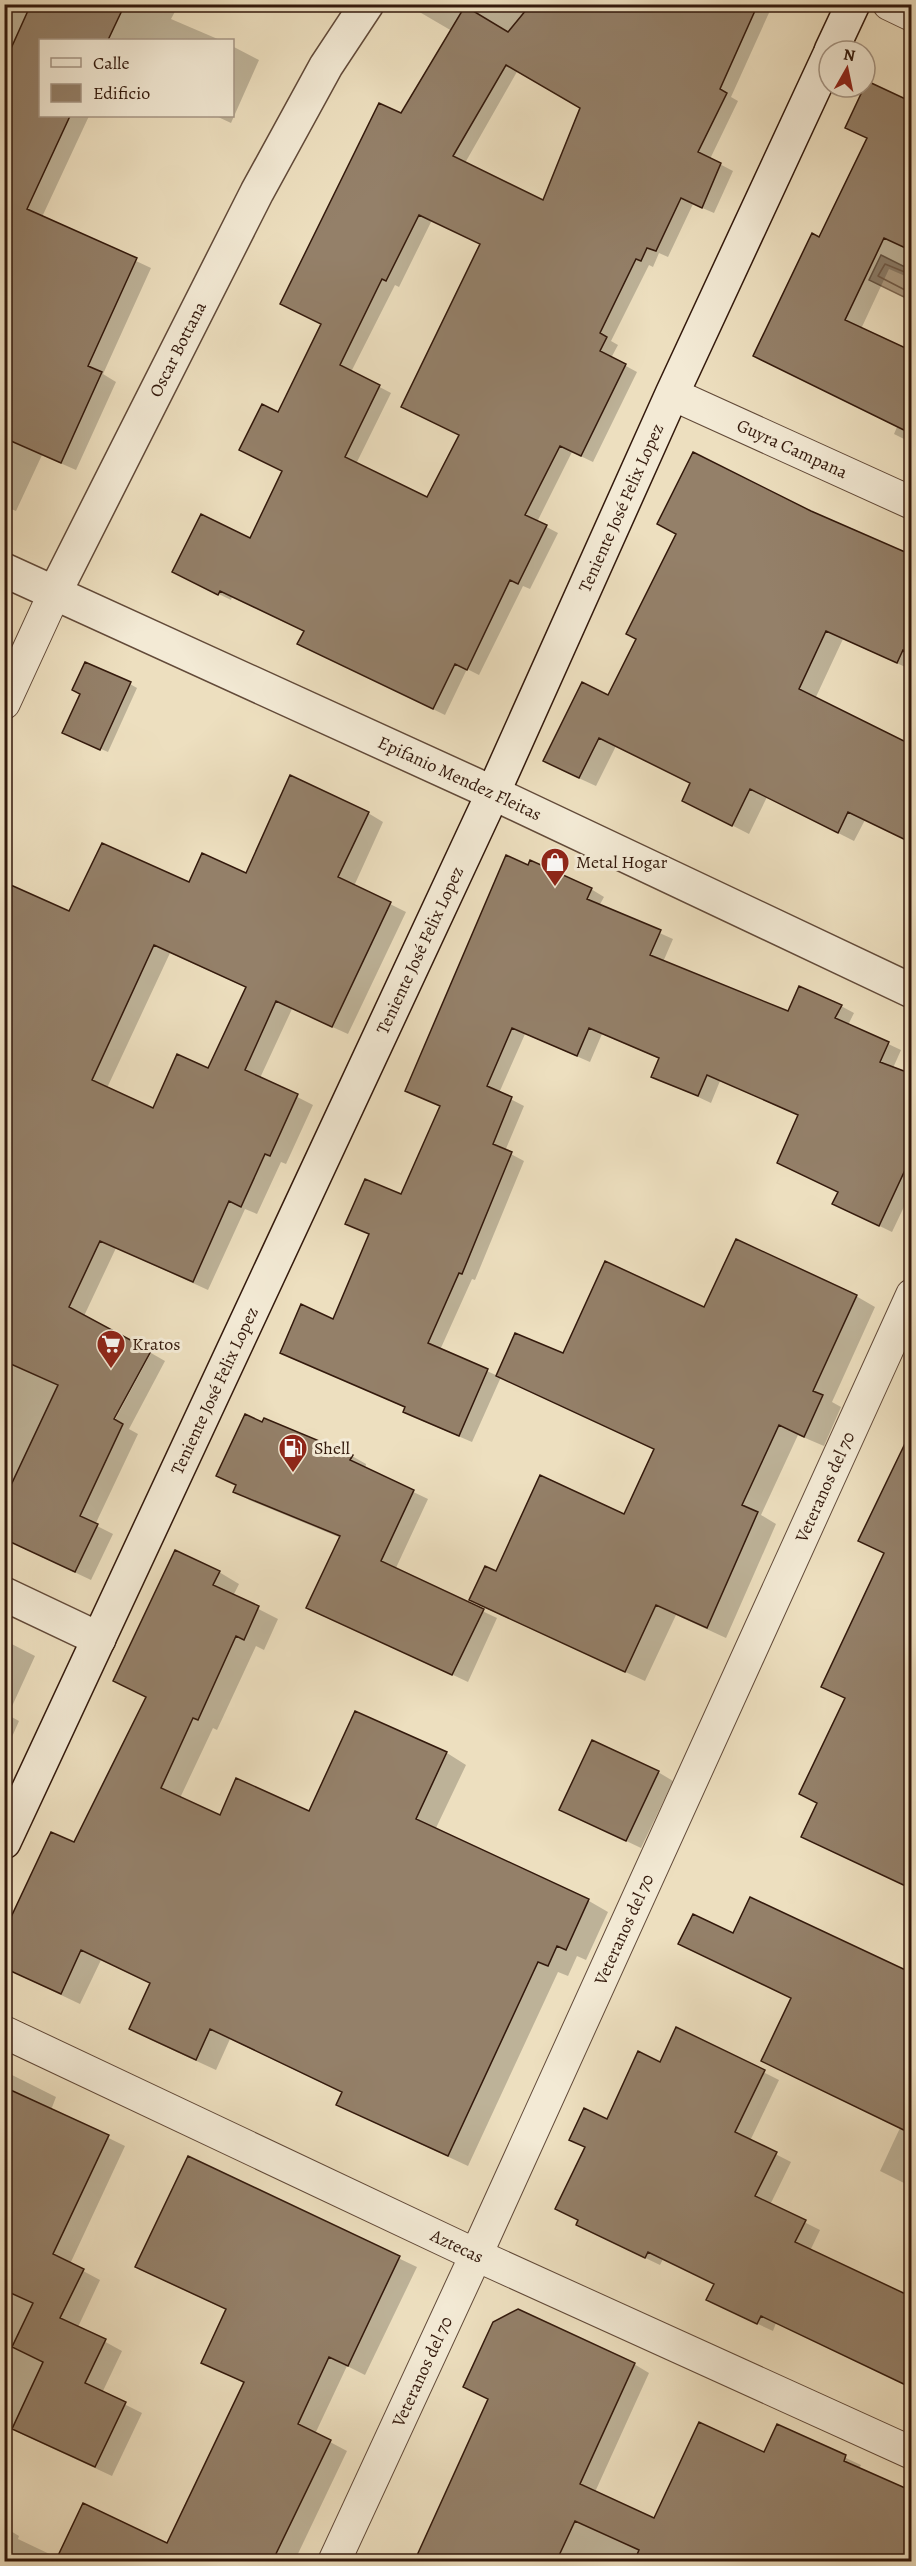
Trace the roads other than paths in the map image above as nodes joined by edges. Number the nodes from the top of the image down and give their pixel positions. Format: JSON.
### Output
{"nodes":[{"id":1,"x":367,"y":4,"type":"edge"},
{"id":2,"x":853,"y":4,"type":"edge"},
{"id":3,"x":889,"y":4,"type":"edge"},
{"id":4,"x":912,"y":15,"type":"edge"},
{"id":5,"x":837,"y":39,"type":"edge"},
{"id":6,"x":817,"y":82,"type":"edge"},
{"id":7,"x":672,"y":394,"type":"junction"},
{"id":8,"x":912,"y":503,"type":"edge"},
{"id":9,"x":4,"y":570,"type":"edge"},
{"id":10,"x":55,"y":592,"type":"junction"},
{"id":11,"x":4,"y":703,"type":"edge"},
{"id":12,"x":493,"y":793,"type":"junction"},
{"id":13,"x":912,"y":991,"type":"edge"},
{"id":14,"x":912,"y":1295,"type":"edge"},
{"id":15,"x":4,"y":1594,"type":"edge"},
{"id":16,"x":99,"y":1639,"type":"junction"},
{"id":17,"x":4,"y":1842,"type":"edge"},
{"id":18,"x":4,"y":2032,"type":"edge"},
{"id":19,"x":476,"y":2255,"type":"junction"},
{"id":20,"x":912,"y":2453,"type":"edge"},
{"id":21,"x":333,"y":2562,"type":"edge"}],
"edges":[{"from":1,"to":10,"type":"main road","name":"Oscar Bottana"},
{"from":2,"to":5,"type":"main road"},
{"from":3,"to":4,"type":"street"},
{"from":6,"to":7,"type":"main road","name":"Teniente José Felix Lopez"},
{"from":7,"to":8,"type":"street","name":"Guyra Campana"},
{"from":7,"to":12,"type":"main road","name":"Teniente José Felix Lopez"},
{"from":9,"to":10,"type":"main road","name":"Epifanio Mendez Fleitas"},
{"from":10,"to":11,"type":"street","name":"Oscar Bottana"},
{"from":10,"to":12,"type":"main road","name":"Epifanio Mendez Fleitas"},
{"from":12,"to":13,"type":"main road","name":"Epifanio Mendez Fleitas"},
{"from":12,"to":16,"type":"main road","name":"Teniente José Felix Lopez"},
{"from":14,"to":19,"type":"street","name":"Veteranos del 70"},
{"from":15,"to":16,"type":"main road"},
{"from":16,"to":17,"type":"main road","name":"Teniente José Felix Lopez"},
{"from":18,"to":19,"type":"street","name":"Aztecas"},
{"from":19,"to":20,"type":"street","name":"Aztecas"},
{"from":19,"to":21,"type":"street","name":"Veteranos del 70"}]}
